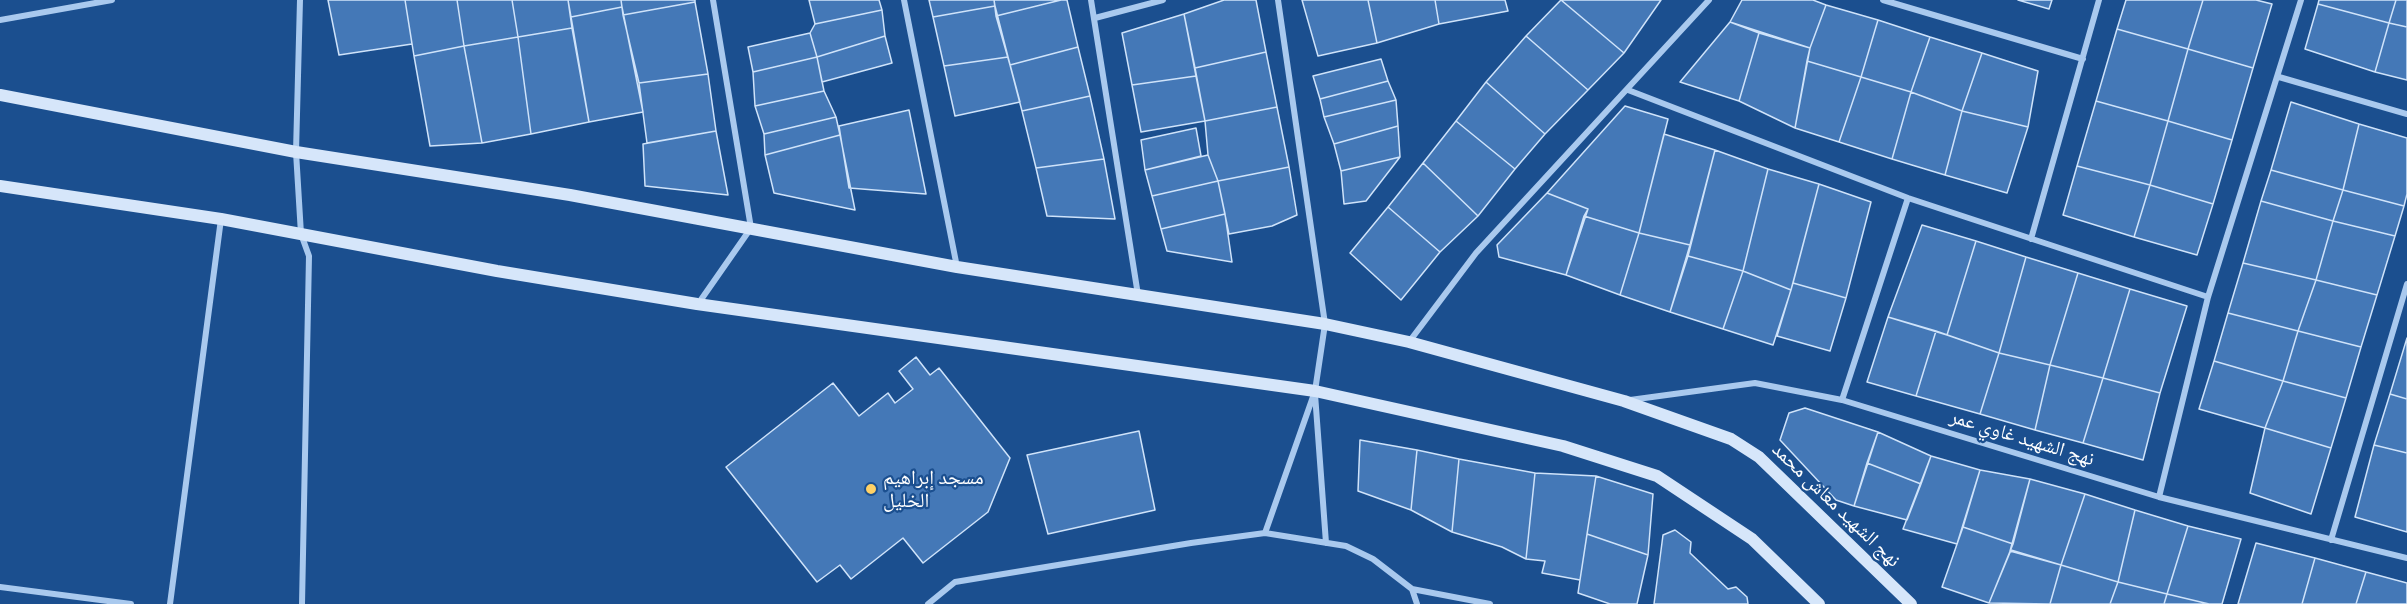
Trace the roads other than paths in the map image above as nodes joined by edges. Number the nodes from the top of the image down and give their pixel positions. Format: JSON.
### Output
{"nodes":[{"id":1,"x":112,"y":0,"type":"edge"},
{"id":2,"x":300,"y":0,"type":"edge"},
{"id":3,"x":713,"y":0,"type":"edge"},
{"id":4,"x":904,"y":0,"type":"edge"},
{"id":5,"x":1091,"y":0,"type":"edge"},
{"id":6,"x":1163,"y":0,"type":"edge"},
{"id":7,"x":1278,"y":0,"type":"edge"},
{"id":8,"x":1709,"y":0,"type":"edge"},
{"id":9,"x":1883,"y":0,"type":"edge"},
{"id":10,"x":2099,"y":0,"type":"edge"},
{"id":11,"x":2301,"y":0,"type":"edge"},
{"id":12,"x":1095,"y":18,"type":"junction"},
{"id":13,"x":0,"y":20,"type":"edge"},
{"id":14,"x":2083,"y":59,"type":"junction"},
{"id":15,"x":2279,"y":77,"type":"junction"},
{"id":16,"x":1628,"y":90,"type":"junction"},
{"id":17,"x":0,"y":96,"type":"edge"},
{"id":18,"x":2407,"y":114,"type":"edge"},
{"id":19,"x":296,"y":152,"type":"junction"},
{"id":20,"x":0,"y":186,"type":"edge"},
{"id":21,"x":1908,"y":198,"type":"junction"},
{"id":22,"x":221,"y":219,"type":"junction"},
{"id":23,"x":751,"y":228,"type":"junction"},
{"id":24,"x":301,"y":234,"type":"junction"},
{"id":25,"x":2031,"y":238,"type":"junction"},
{"id":26,"x":957,"y":267,"type":"junction"},
{"id":27,"x":2407,"y":284,"type":"edge"},
{"id":28,"x":1138,"y":296,"type":"junction"},
{"id":29,"x":2208,"y":297,"type":"junction"},
{"id":30,"x":697,"y":304,"type":"junction"},
{"id":31,"x":1325,"y":324,"type":"junction"},
{"id":32,"x":1409,"y":342,"type":"junction"},
{"id":33,"x":1315,"y":391,"type":"junction"},
{"id":34,"x":1842,"y":400,"type":"junction"},
{"id":35,"x":1624,"y":401,"type":"junction"},
{"id":36,"x":2158,"y":497,"type":"junction"},
{"id":37,"x":1265,"y":533,"type":"junction"},
{"id":38,"x":2331,"y":540,"type":"junction"},
{"id":39,"x":1326,"y":543,"type":"junction"},
{"id":40,"x":2407,"y":558,"type":"edge"},
{"id":41,"x":0,"y":587,"type":"edge"},
{"id":42,"x":1412,"y":589,"type":"junction"},
{"id":43,"x":131,"y":604,"type":"edge"},
{"id":44,"x":170,"y":604,"type":"edge"},
{"id":45,"x":302,"y":604,"type":"edge"},
{"id":46,"x":928,"y":604,"type":"edge"},
{"id":47,"x":1417,"y":604,"type":"edge"},
{"id":48,"x":1490,"y":604,"type":"edge"},
{"id":49,"x":1819,"y":604,"type":"edge"},
{"id":50,"x":1911,"y":604,"type":"edge"}],
"edges":[{"from":1,"to":13,"type":"street"},
{"from":2,"to":19,"type":"street"},
{"from":3,"to":23,"type":"street"},
{"from":4,"to":26,"type":"street"},
{"from":5,"to":12,"type":"street"},
{"from":6,"to":12,"type":"street"},
{"from":7,"to":31,"type":"street"},
{"from":8,"to":16,"type":"street"},
{"from":9,"to":14,"type":"street"},
{"from":10,"to":14,"type":"street"},
{"from":11,"to":15,"type":"street"},
{"from":12,"to":28,"type":"street"},
{"from":14,"to":25,"type":"street"},
{"from":15,"to":18,"type":"street"},
{"from":15,"to":29,"type":"street"},
{"from":16,"to":21,"type":"street"},
{"from":16,"to":32,"type":"street"},
{"from":17,"to":19,"type":"main road","name":"نهج الشهيد معاش محمد"},
{"from":19,"to":23,"type":"main road","name":"نهج الشهيد معاش محمد"},
{"from":19,"to":24,"type":"street"},
{"from":20,"to":22,"type":"main road"},
{"from":21,"to":25,"type":"street"},
{"from":21,"to":34,"type":"street"},
{"from":22,"to":24,"type":"main road"},
{"from":22,"to":44,"type":"street"},
{"from":23,"to":26,"type":"main road","name":"نهج الشهيد معاش محمد"},
{"from":23,"to":30,"type":"street"},
{"from":24,"to":30,"type":"main road"},
{"from":24,"to":45,"type":"street"},
{"from":25,"to":29,"type":"street"},
{"from":26,"to":28,"type":"main road","name":"نهج الشهيد معاش محمد"},
{"from":27,"to":38,"type":"street"},
{"from":28,"to":31,"type":"main road","name":"نهج الشهيد معاش محمد"},
{"from":29,"to":36,"type":"street"},
{"from":30,"to":33,"type":"main road"},
{"from":31,"to":32,"type":"main road","name":"نهج الشهيد معاش محمد"},
{"from":31,"to":33,"type":"street"},
{"from":32,"to":35,"type":"main road","name":"نهج الشهيد معاش محمد"},
{"from":33,"to":37,"type":"street"},
{"from":33,"to":39,"type":"street"},
{"from":33,"to":49,"type":"main road"},
{"from":34,"to":35,"type":"street","name":"نهج الشهيد غاوي عمر"},
{"from":34,"to":36,"type":"street","name":"نهج الشهيد غاوي عمر"},
{"from":35,"to":50,"type":"main road","name":"نهج الشهيد معاش محمد"},
{"from":36,"to":38,"type":"street","name":"نهج الشهيد غاوي عمر"},
{"from":37,"to":39,"type":"street"},
{"from":37,"to":46,"type":"street"},
{"from":38,"to":40,"type":"street","name":"نهج الشهيد غاوي عمر"},
{"from":39,"to":42,"type":"street"},
{"from":41,"to":43,"type":"street"},
{"from":42,"to":47,"type":"street"},
{"from":42,"to":48,"type":"street"}]}
